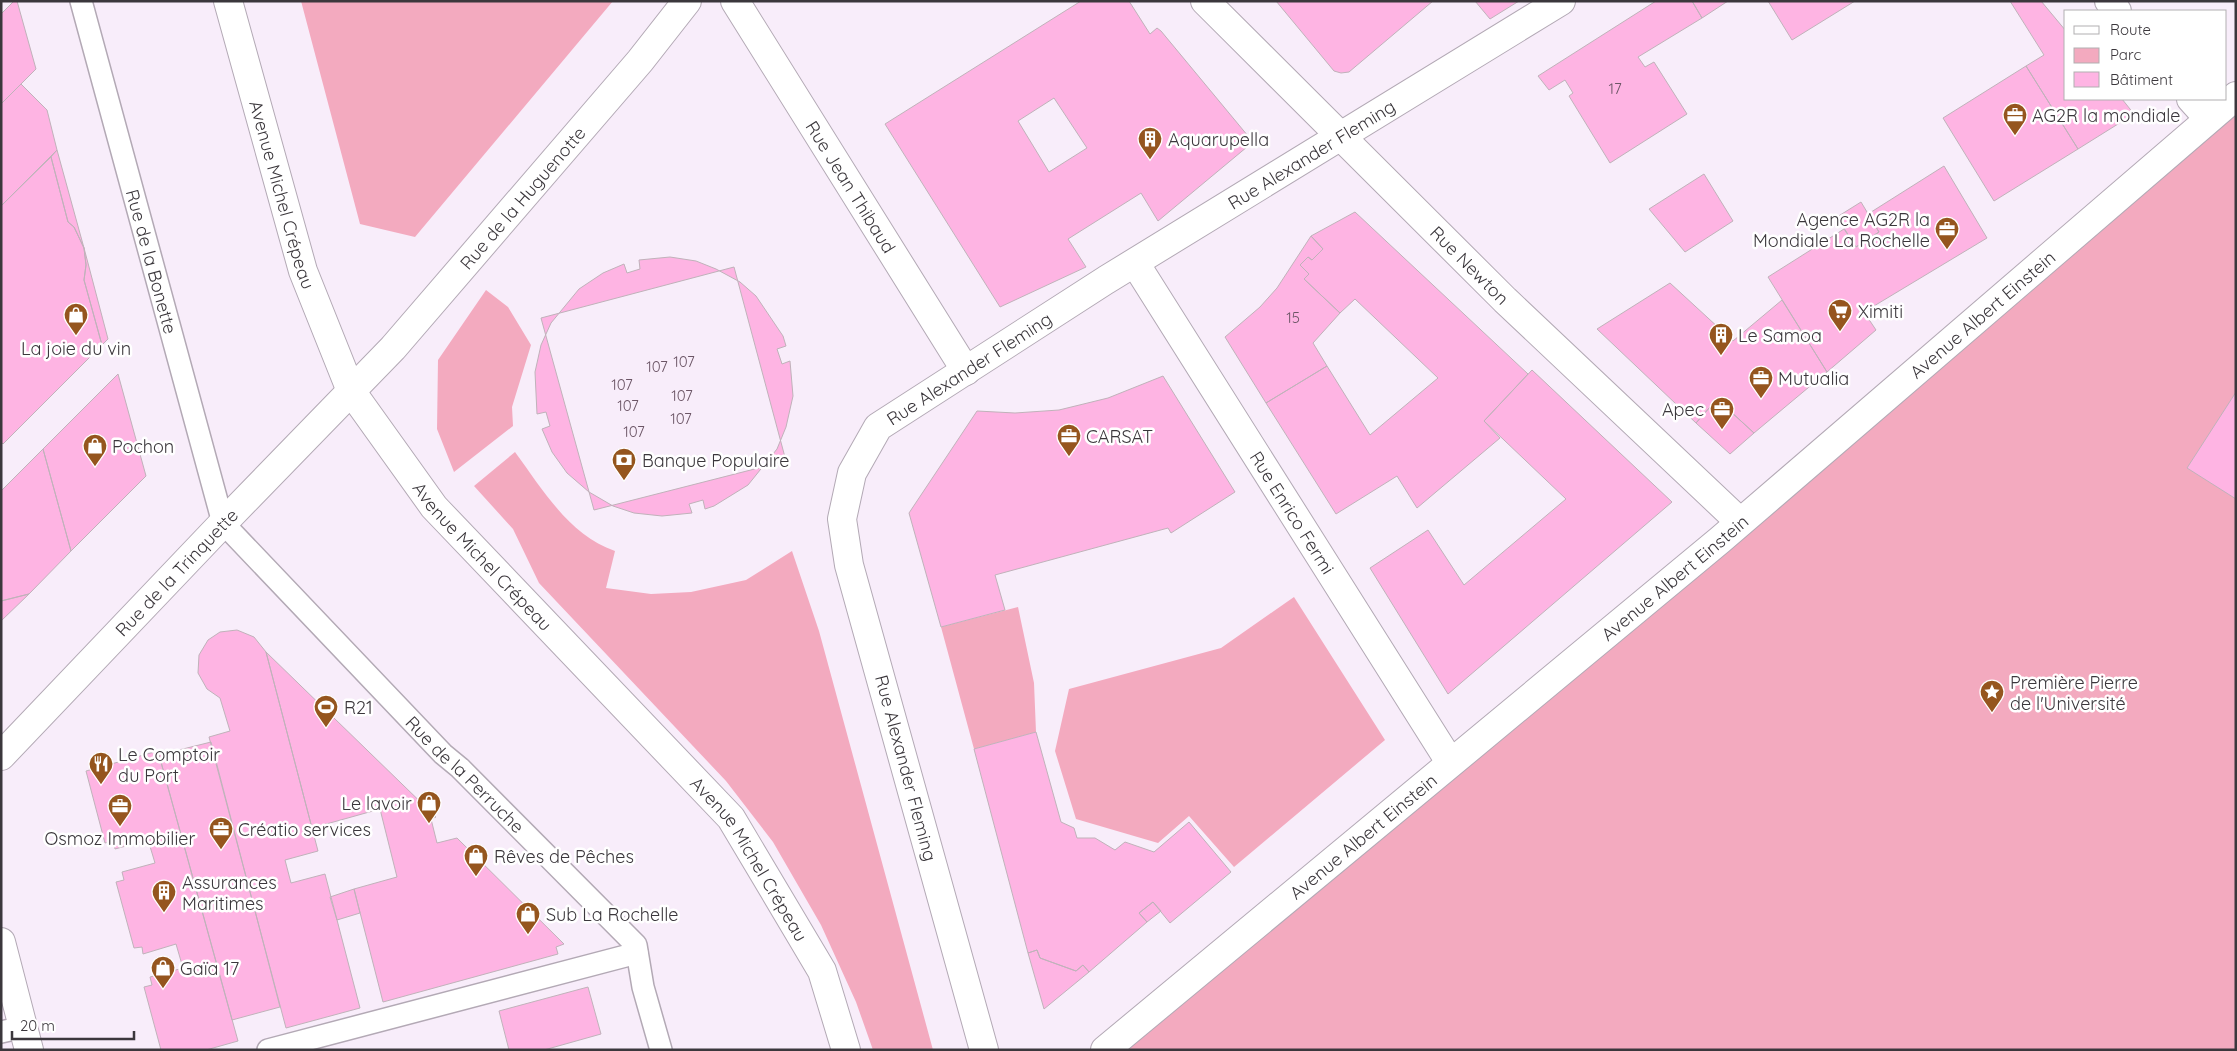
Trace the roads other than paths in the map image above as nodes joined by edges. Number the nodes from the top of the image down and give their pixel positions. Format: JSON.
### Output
{"nodes":[{"id":1,"x":81,"y":1,"type":"edge"},
{"id":2,"x":228,"y":1,"type":"edge"},
{"id":3,"x":687,"y":1,"type":"edge"},
{"id":4,"x":735,"y":1,"type":"edge"},
{"id":5,"x":1205,"y":1,"type":"edge"},
{"id":6,"x":1561,"y":1,"type":"edge"},
{"id":7,"x":2224,"y":100,"type":"edge"},
{"id":8,"x":2200,"y":108,"type":"edge"},
{"id":9,"x":1340,"y":135,"type":"junction"},
{"id":10,"x":1134,"y":263,"type":"junction"},
{"id":11,"x":966,"y":371,"type":"junction"},
{"id":12,"x":351,"y":390,"type":"junction"},
{"id":13,"x":1740,"y":522,"type":"junction"},
{"id":14,"x":222,"y":523,"type":"junction"},
{"id":15,"x":1,"y":756,"type":"edge"},
{"id":16,"x":1450,"y":762,"type":"junction"},
{"id":17,"x":1,"y":942,"type":"edge"},
{"id":18,"x":637,"y":953,"type":"junction"},
{"id":19,"x":18,"y":1036,"type":"edge"},
{"id":20,"x":268,"y":1050,"type":"edge"},
{"id":21,"x":661,"y":1050,"type":"edge"},
{"id":22,"x":846,"y":1050,"type":"edge"},
{"id":23,"x":984,"y":1050,"type":"edge"},
{"id":24,"x":1105,"y":1050,"type":"edge"}],
"edges":[{"from":1,"to":14,"type":"lane","name":"Rue de la Bonette"},
{"from":2,"to":12,"type":"street","name":"Avenue Michel Crépeau"},
{"from":3,"to":12,"type":"street","name":"Rue de la Huguenotte"},
{"from":4,"to":11,"type":"street","name":"Rue Jean Thibaud"},
{"from":5,"to":9,"type":"street","name":"Rue Newton"},
{"from":6,"to":9,"type":"street","name":"Rue Alexander Fleming"},
{"from":7,"to":8,"type":"street","name":"Avenue Albert Einstein"},
{"from":8,"to":13,"type":"street","name":"Avenue Albert Einstein"},
{"from":9,"to":10,"type":"street","name":"Rue Alexander Fleming"},
{"from":9,"to":13,"type":"street","name":"Rue Newton"},
{"from":10,"to":11,"type":"street","name":"Rue Alexander Fleming"},
{"from":10,"to":16,"type":"street","name":"Rue Enrico Fermi"},
{"from":11,"to":23,"type":"street","name":"Rue Alexander Fleming"},
{"from":12,"to":14,"type":"street","name":"Rue de la Trinquette"},
{"from":12,"to":22,"type":"street","name":"Avenue Michel Crépeau"},
{"from":13,"to":16,"type":"street","name":"Avenue Albert Einstein"},
{"from":14,"to":15,"type":"street","name":"Rue de la Trinquette"},
{"from":14,"to":18,"type":"lane","name":"Rue de la Perruche"},
{"from":16,"to":24,"type":"street","name":"Avenue Albert Einstein"},
{"from":17,"to":19,"type":"street"},
{"from":18,"to":20,"type":"lane"},
{"from":18,"to":21,"type":"lane","name":"Rue de la Perruche"}]}
